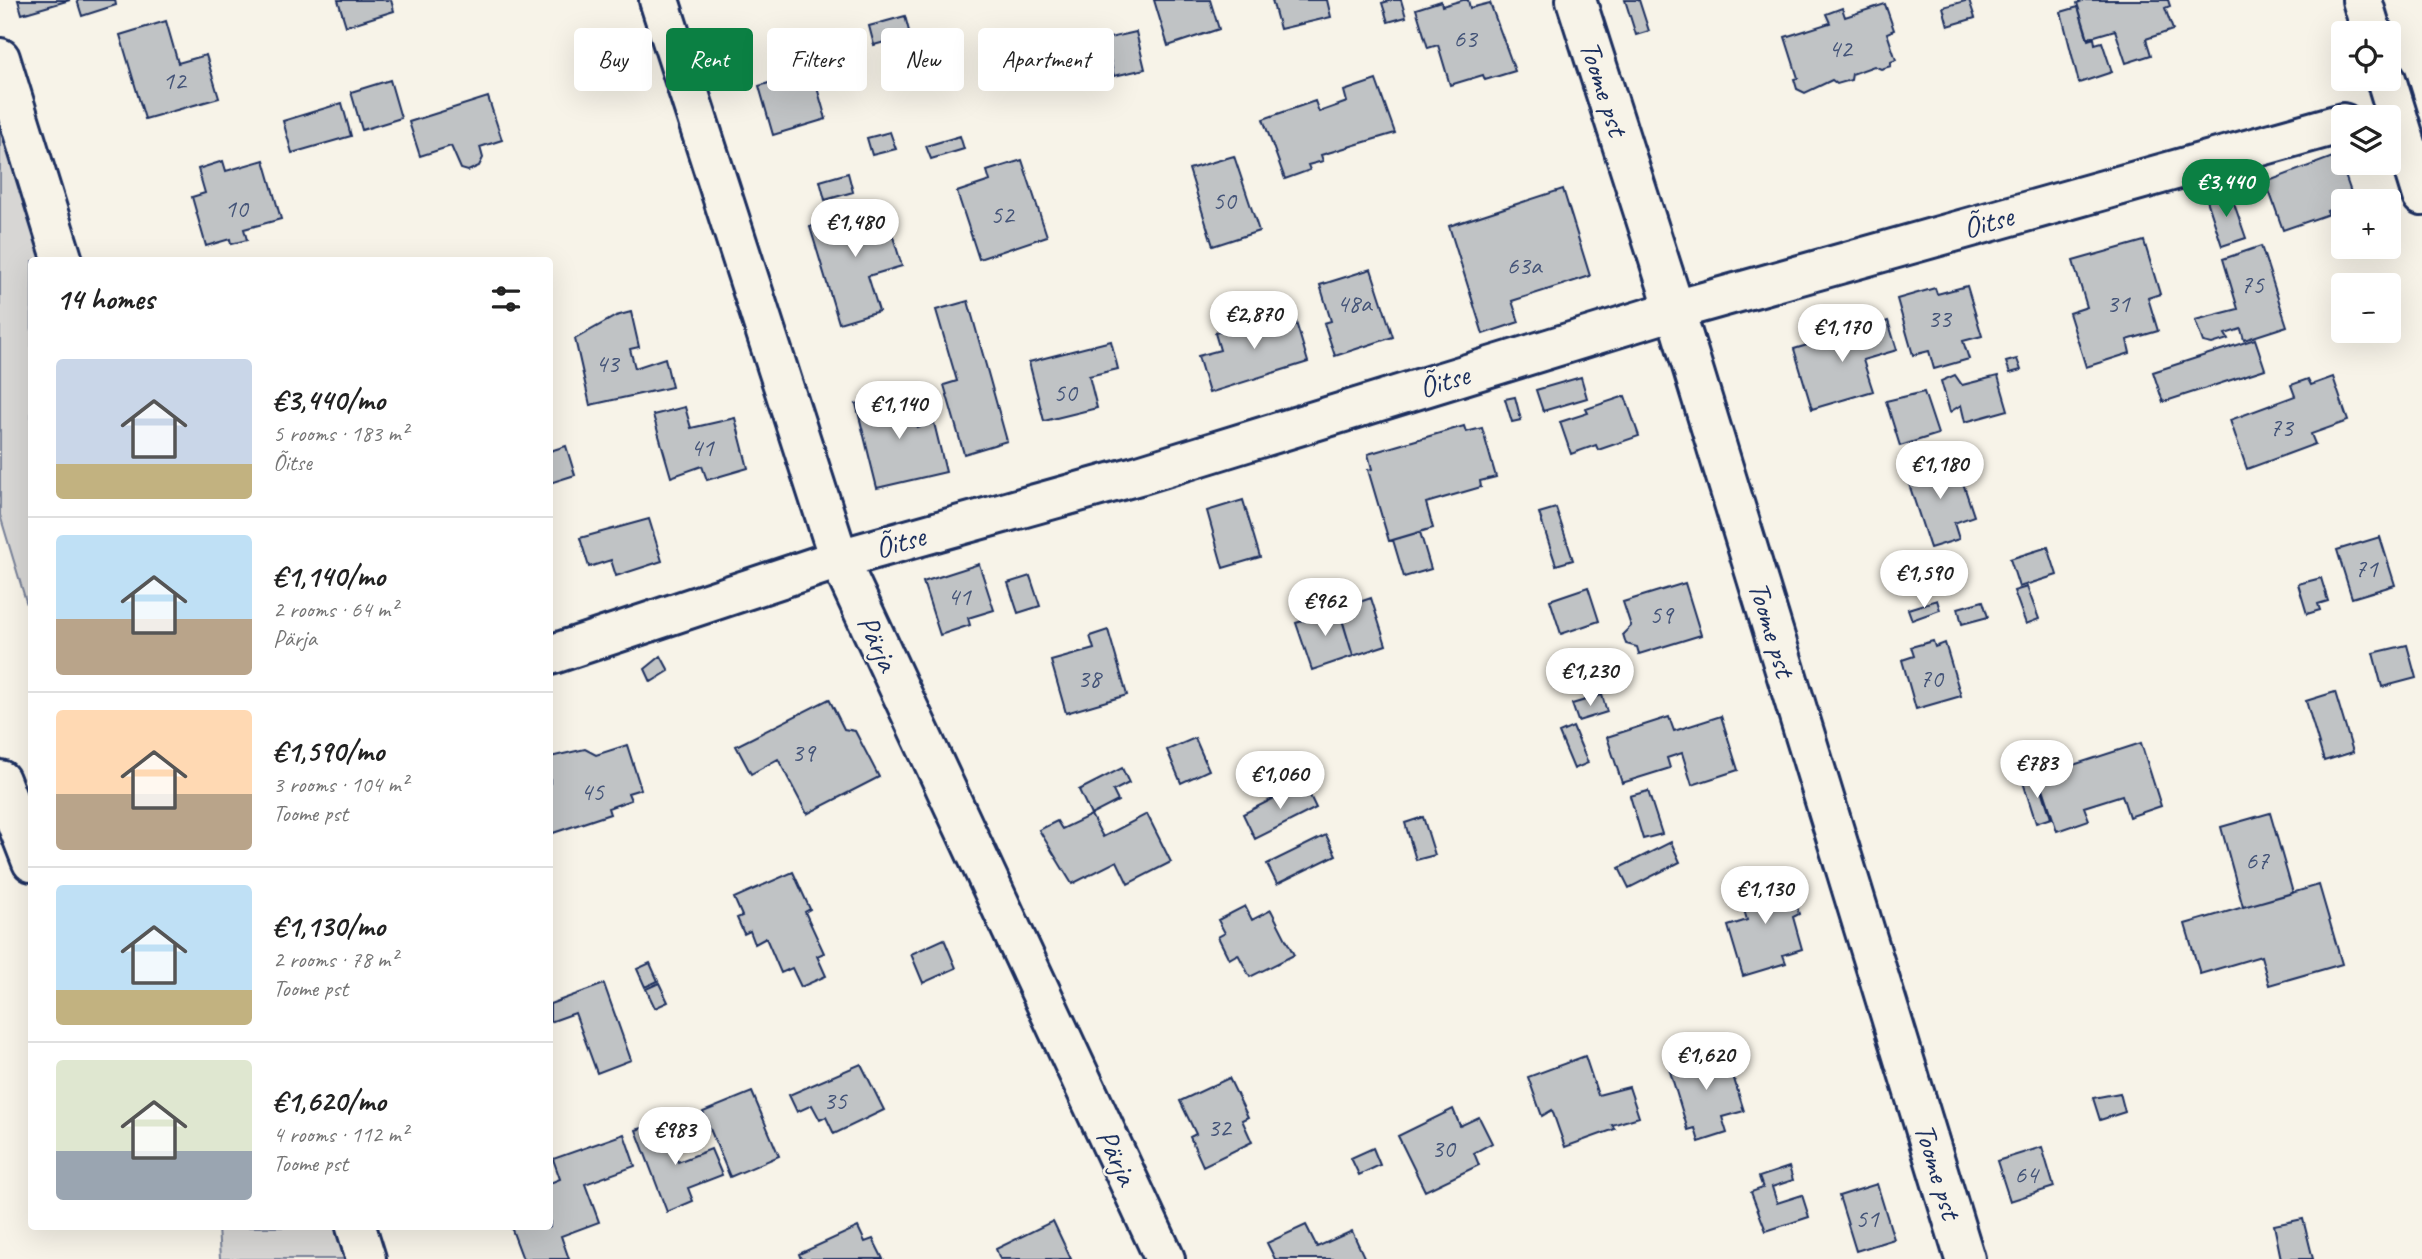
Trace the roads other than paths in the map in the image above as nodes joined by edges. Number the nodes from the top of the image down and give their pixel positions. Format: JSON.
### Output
{"nodes":[{"id":1,"x":659,"y":0,"type":"edge"},
{"id":2,"x":1576,"y":0,"type":"edge"},
{"id":3,"x":2362,"y":0,"type":"edge"},
{"id":4,"x":2368,"y":21,"type":"edge"},
{"id":5,"x":0,"y":58,"type":"edge"},
{"id":6,"x":2392,"y":101,"type":"edge"},
{"id":7,"x":2331,"y":126,"type":"edge"},
{"id":8,"x":2422,"y":196,"type":"edge"},
{"id":9,"x":62,"y":257,"type":"edge"},
{"id":10,"x":1675,"y":310,"type":"junction"},
{"id":11,"x":839,"y":559,"type":"junction"},
{"id":12,"x":553,"y":655,"type":"edge"},
{"id":13,"x":0,"y":780,"type":"edge"},
{"id":14,"x":28,"y":852,"type":"edge"},
{"id":15,"x":357,"y":1230,"type":"edge"},
{"id":16,"x":366,"y":1259,"type":"edge"},
{"id":17,"x":1165,"y":1259,"type":"edge"},
{"id":18,"x":1965,"y":1259,"type":"edge"}],
"edges":[{"from":1,"to":11,"type":"street","name":"Pärja"},
{"from":2,"to":10,"type":"street","name":"Toome pst"},
{"from":3,"to":4,"type":"street"},
{"from":5,"to":9,"type":"street"},
{"from":6,"to":8,"type":"street"},
{"from":7,"to":10,"type":"street","name":"Õitse"},
{"from":10,"to":11,"type":"street","name":"Õitse"},
{"from":10,"to":18,"type":"street","name":"Toome pst"},
{"from":11,"to":12,"type":"street","name":"Õitse"},
{"from":11,"to":17,"type":"street","name":"Pärja"},
{"from":13,"to":14,"type":"street"},
{"from":15,"to":16,"type":"street"}]}
